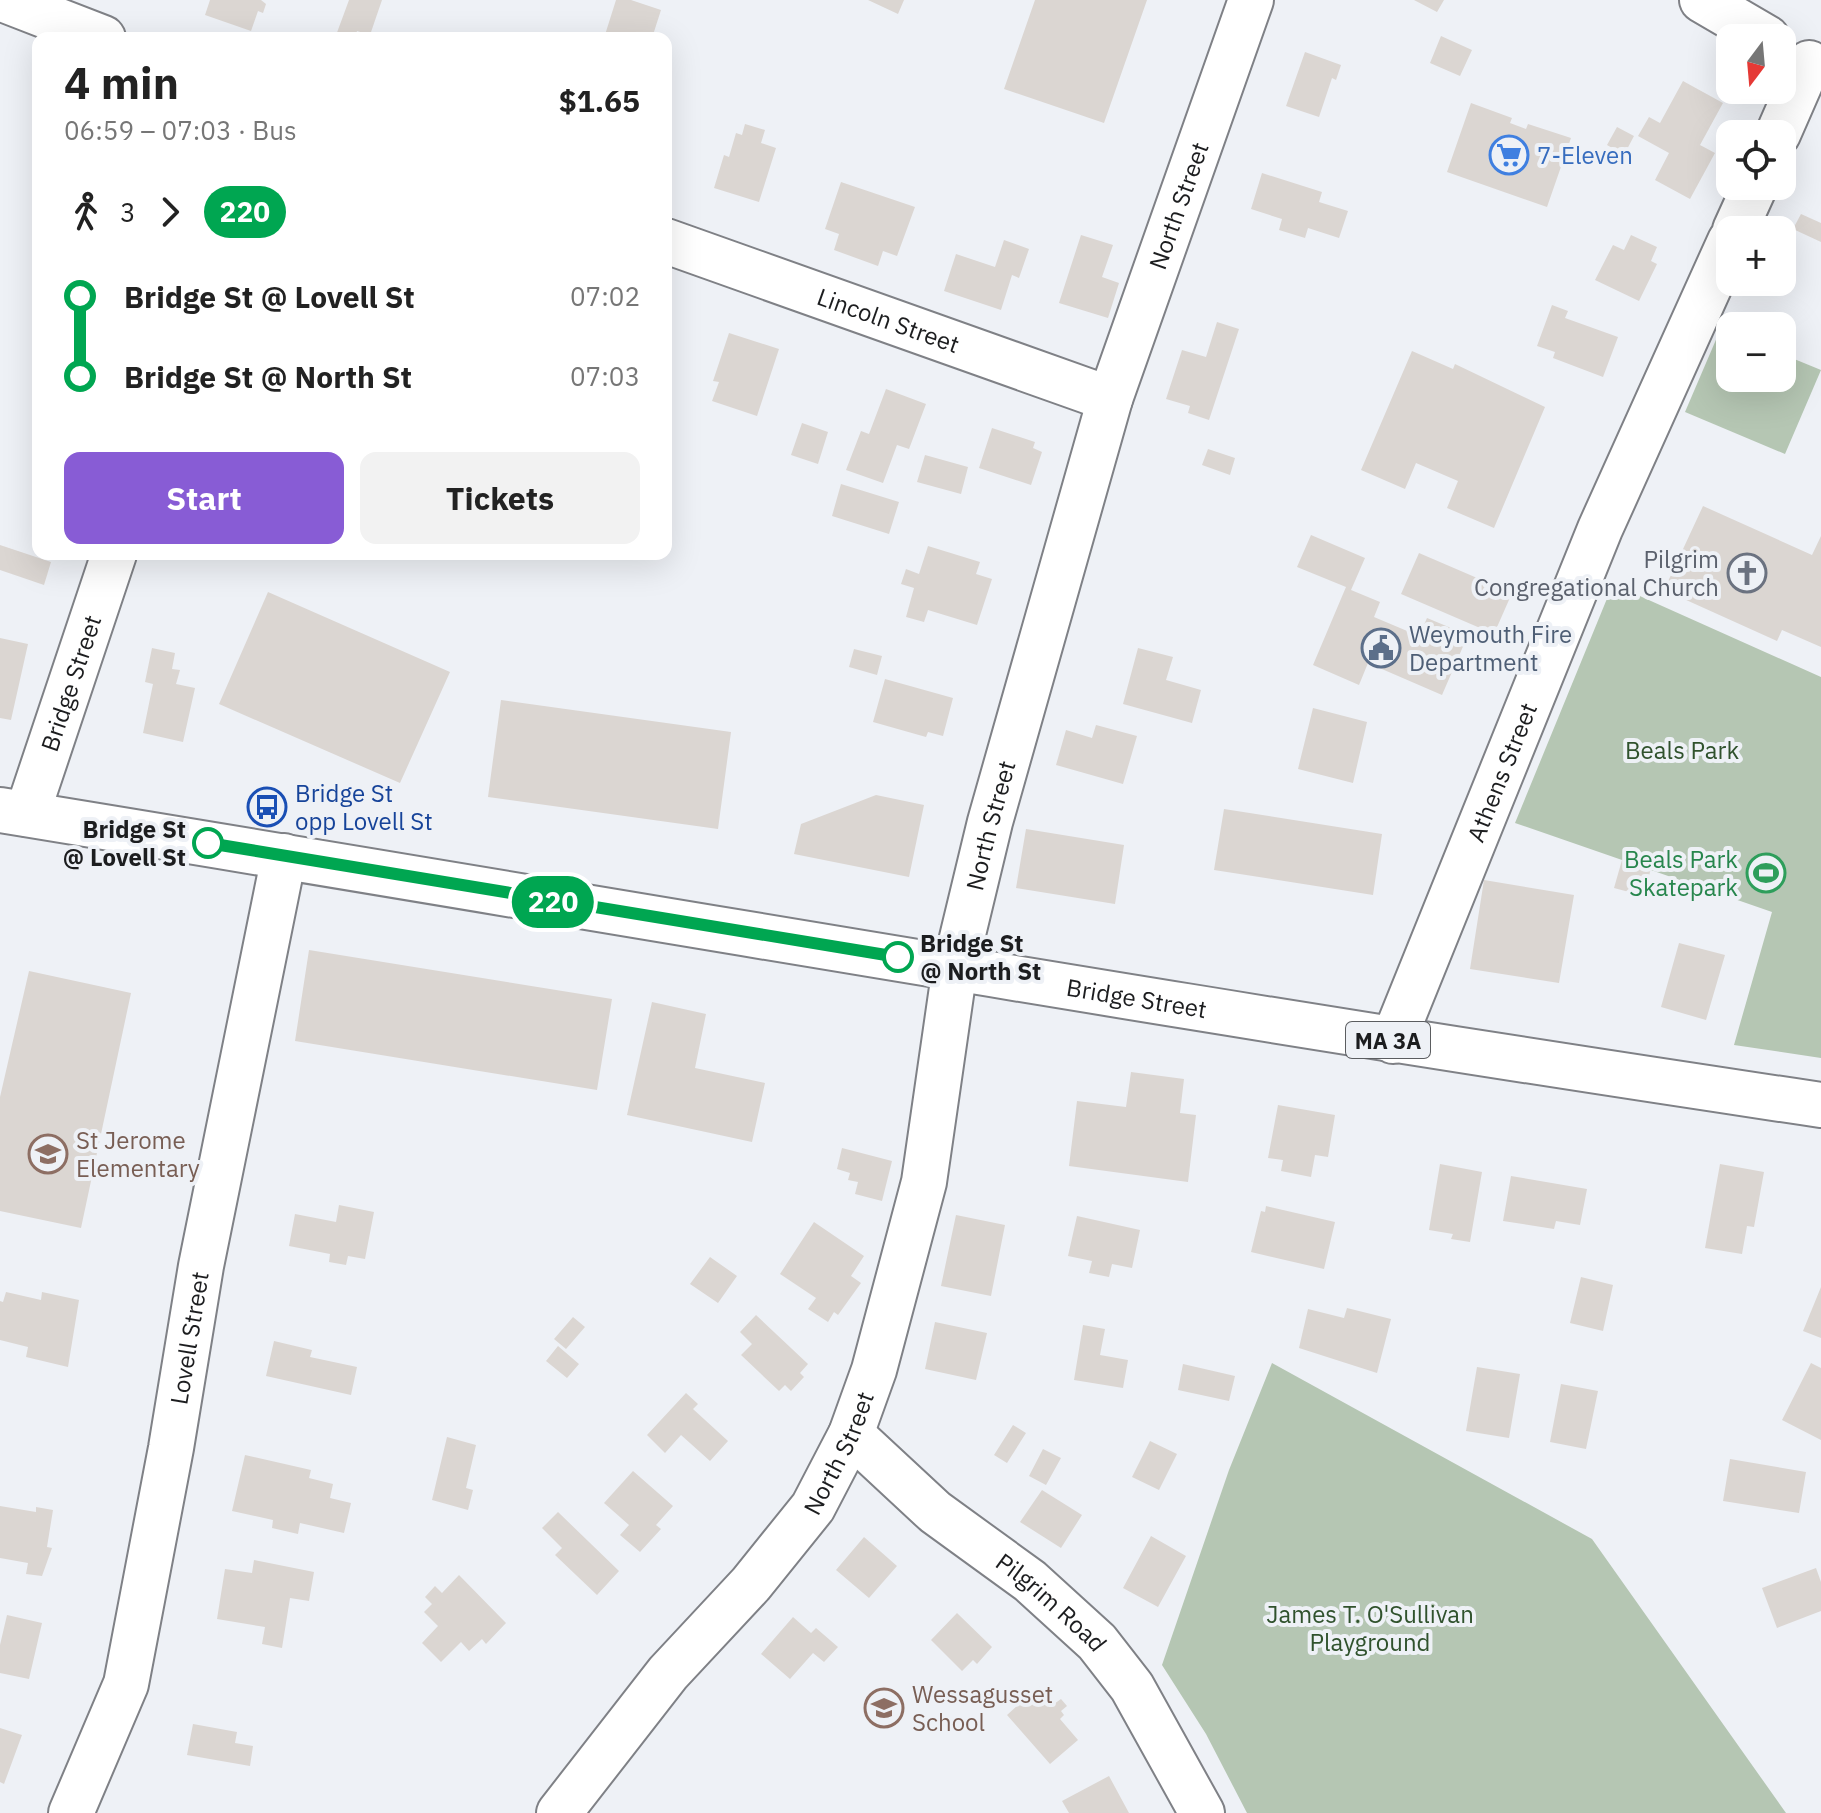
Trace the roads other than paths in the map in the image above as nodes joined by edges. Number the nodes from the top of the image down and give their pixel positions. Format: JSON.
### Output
{"nodes":[{"id":1,"x":5,"y":0,"type":"edge"},
{"id":2,"x":1251,"y":0,"type":"edge"},
{"id":3,"x":1702,"y":0,"type":"edge"},
{"id":4,"x":1743,"y":24,"type":"edge"},
{"id":5,"x":88,"y":32,"type":"edge"},
{"id":6,"x":1804,"y":60,"type":"edge"},
{"id":7,"x":1783,"y":120,"type":"edge"},
{"id":8,"x":672,"y":243,"type":"edge"},
{"id":9,"x":1716,"y":272,"type":"edge"},
{"id":10,"x":1110,"y":399,"type":"junction"},
{"id":11,"x":112,"y":560,"type":"edge"},
{"id":12,"x":14,"y":812,"type":"edge"},
{"id":13,"x":284,"y":856,"type":"junction"},
{"id":14,"x":955,"y":967,"type":"junction"},
{"id":15,"x":1393,"y":1041,"type":"junction"},
{"id":16,"x":1821,"y":1105,"type":"edge"},
{"id":17,"x":851,"y":1434,"type":"junction"},
{"id":18,"x":71,"y":1813,"type":"edge"},
{"id":19,"x":559,"y":1813,"type":"edge"},
{"id":20,"x":1202,"y":1813,"type":"edge"}],
"edges":[{"from":1,"to":5,"type":"street"},
{"from":2,"to":10,"type":"street","name":"North Street"},
{"from":3,"to":4,"type":"street"},
{"from":6,"to":7,"type":"street"},
{"from":8,"to":10,"type":"street","name":"Lincoln Street"},
{"from":9,"to":15,"type":"street","name":"Athens Street"},
{"from":10,"to":14,"type":"street","name":"North Street"},
{"from":11,"to":12,"type":"street","name":"Bridge Street"},
{"from":12,"to":13,"type":"street","name":"Bridge Street","number":"MA 3A"},
{"from":13,"to":14,"type":"street","name":"Bridge Street","number":"MA 3A"},
{"from":13,"to":18,"type":"street","name":"Lovell Street"},
{"from":14,"to":15,"type":"street","name":"Bridge Street","number":"MA 3A"},
{"from":14,"to":17,"type":"street","name":"North Street"},
{"from":15,"to":16,"type":"street","name":"Bridge Street","number":"MA 3A"},
{"from":17,"to":19,"type":"street","name":"North Street"},
{"from":17,"to":20,"type":"street","name":"Pilgrim Road"}]}
